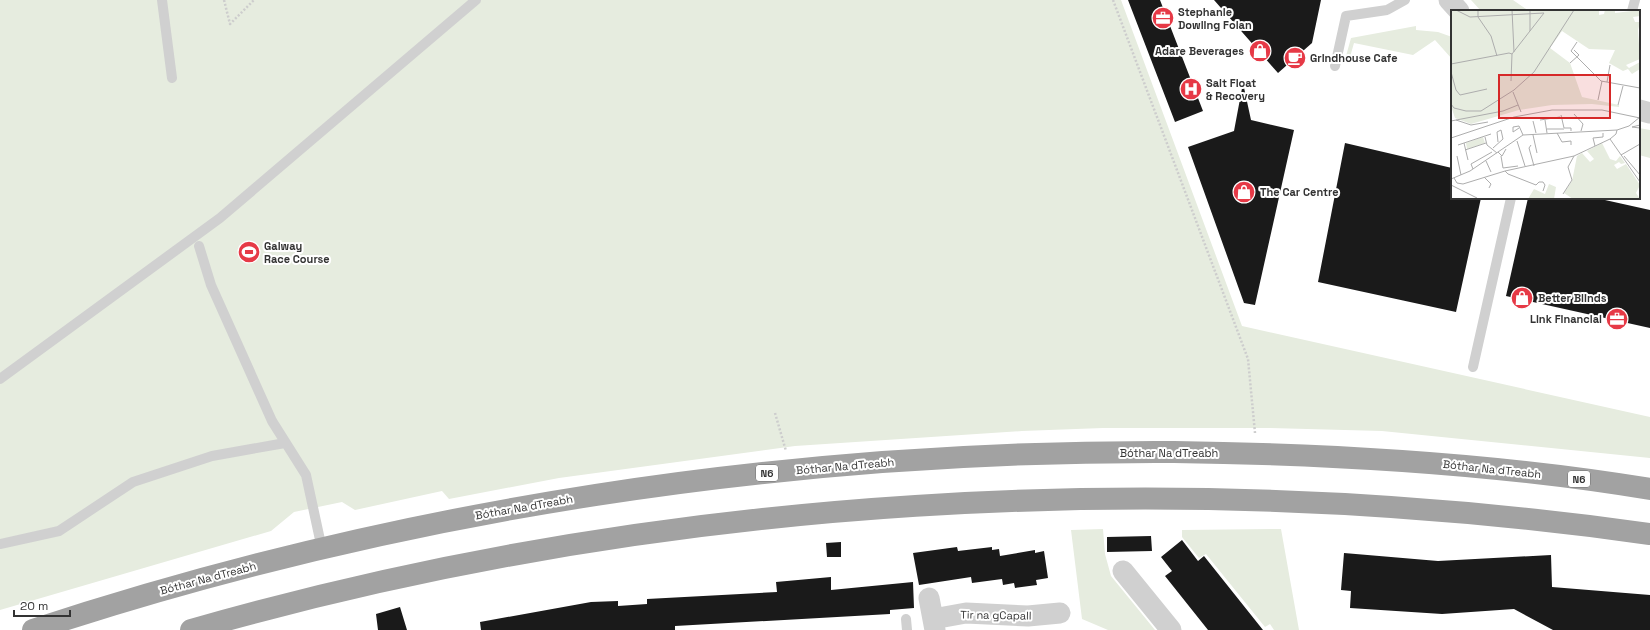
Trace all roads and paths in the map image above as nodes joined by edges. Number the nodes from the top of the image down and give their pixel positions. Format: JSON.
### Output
{"nodes":[{"id":1,"x":162,"y":0,"type":"edge"},
{"id":2,"x":224,"y":0,"type":"edge"},
{"id":3,"x":254,"y":0,"type":"edge"},
{"id":4,"x":476,"y":0,"type":"edge"},
{"id":5,"x":1113,"y":0,"type":"edge"},
{"id":6,"x":1405,"y":0,"type":"edge"},
{"id":7,"x":1449,"y":0,"type":"edge"},
{"id":8,"x":1635,"y":0,"type":"edge"},
{"id":9,"x":1458,"y":10,"type":"edge"},
{"id":10,"x":1632,"y":10,"type":"edge"},
{"id":11,"x":1335,"y":66,"type":"dead end"},
{"id":12,"x":172,"y":78,"type":"dead end"},
{"id":13,"x":1640,"y":110,"type":"edge"},
{"id":14,"x":1650,"y":113,"type":"edge"},
{"id":15,"x":1511,"y":199,"type":"edge"},
{"id":16,"x":199,"y":246,"type":"dead end"},
{"id":17,"x":1473,"y":367,"type":"dead end"},
{"id":18,"x":0,"y":379,"type":"edge"},
{"id":19,"x":775,"y":413,"type":"dead end"},
{"id":20,"x":285,"y":443,"type":"junction"},
{"id":21,"x":1257,"y":454,"type":"junction"},
{"id":22,"x":792,"y":470,"type":"junction"},
{"id":23,"x":1650,"y":489,"type":"edge"},
{"id":24,"x":1650,"y":534,"type":"edge"},
{"id":25,"x":0,"y":544,"type":"edge"},
{"id":26,"x":322,"y":549,"type":"junction"},
{"id":27,"x":1123,"y":571,"type":"dead end"},
{"id":28,"x":929,"y":598,"type":"dead end"},
{"id":29,"x":1060,"y":613,"type":"dead end"},
{"id":30,"x":906,"y":619,"type":"dead end"},
{"id":31,"x":934,"y":624,"type":"edge"},
{"id":32,"x":32,"y":630,"type":"edge"},
{"id":33,"x":191,"y":630,"type":"edge"},
{"id":34,"x":907,"y":630,"type":"edge"},
{"id":35,"x":1171,"y":630,"type":"edge"}],
"edges":[{"from":1,"to":12,"type":"lane"},
{"from":2,"to":3,"type":"path"},
{"from":4,"to":18,"type":"lane"},
{"from":5,"to":21,"type":"path"},
{"from":6,"to":11,"type":"lane"},
{"from":7,"to":9,"type":"street"},
{"from":8,"to":10,"type":"lane"},
{"from":13,"to":14,"type":"street"},
{"from":15,"to":17,"type":"lane"},
{"from":16,"to":20,"type":"lane"},
{"from":19,"to":22,"type":"path"},
{"from":20,"to":25,"type":"lane"},
{"from":20,"to":26,"type":"lane"},
{"from":21,"to":22,"type":"highway","name":"Bóthar Na dTreabh","number":"N6"},
{"from":21,"to":23,"type":"highway","name":"Bóthar Na dTreabh","number":"N6"},
{"from":22,"to":26,"type":"highway","name":"Bóthar Na dTreabh","number":"N6"},
{"from":24,"to":33,"type":"highway"},
{"from":26,"to":32,"type":"highway","name":"Bóthar Na dTreabh","number":"N6"},
{"from":27,"to":35,"type":"street"},
{"from":28,"to":31,"type":"street","name":"Tir na gCapall"},
{"from":29,"to":31,"type":"street","name":"Tir na gCapall"},
{"from":30,"to":34,"type":"lane"}]}
